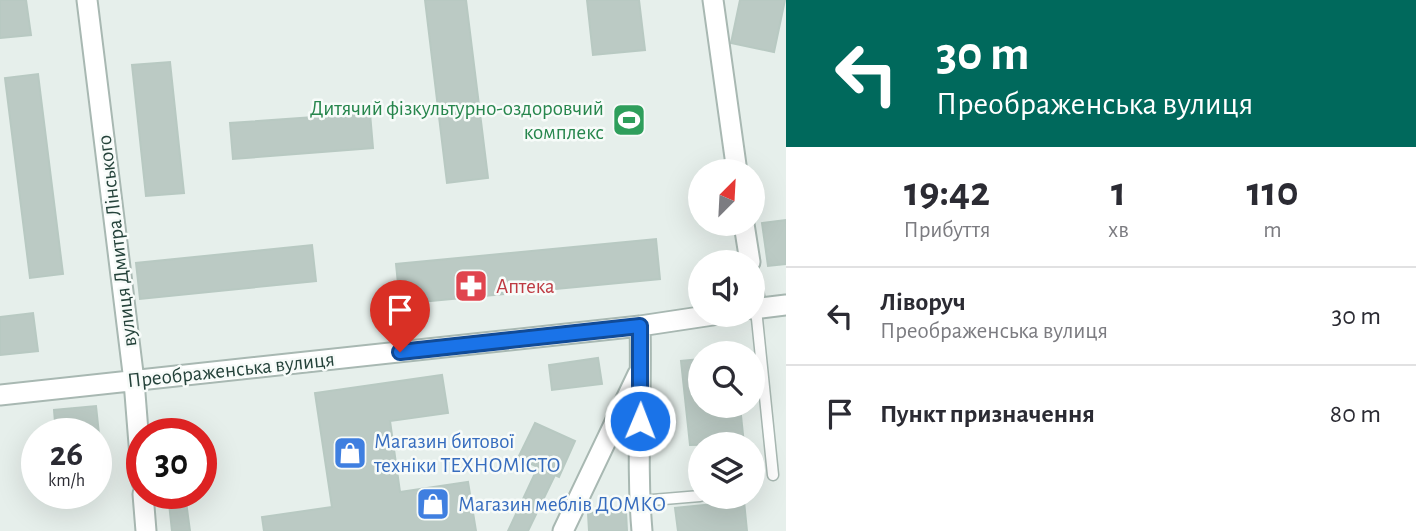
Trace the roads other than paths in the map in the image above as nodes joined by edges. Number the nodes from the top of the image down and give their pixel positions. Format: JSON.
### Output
{"nodes":[{"id":1,"x":87,"y":0,"type":"edge"},
{"id":2,"x":713,"y":0,"type":"edge"},
{"id":3,"x":735,"y":159,"type":"edge"},
{"id":4,"x":786,"y":305,"type":"edge"},
{"id":5,"x":765,"y":308,"type":"edge"},
{"id":6,"x":688,"y":319,"type":"edge"},
{"id":7,"x":640,"y":326,"type":"junction"},
{"id":8,"x":756,"y":327,"type":"edge"},
{"id":9,"x":641,"y":368,"type":"junction"},
{"id":10,"x":134,"y":381,"type":"junction"},
{"id":11,"x":0,"y":395,"type":"edge"},
{"id":12,"x":137,"y":418,"type":"edge"},
{"id":13,"x":773,"y":475,"type":"dead end"},
{"id":14,"x":688,"y":497,"type":"edge"},
{"id":15,"x":639,"y":501,"type":"junction"},
{"id":16,"x":144,"y":509,"type":"edge"},
{"id":17,"x":146,"y":531,"type":"edge"},
{"id":18,"x":564,"y":531,"type":"edge"},
{"id":19,"x":642,"y":531,"type":"edge"}],
"edges":[{"from":1,"to":10,"type":"street","name":"вулиця Дмитра Лінського"},
{"from":2,"to":3,"type":"street"},
{"from":4,"to":5,"type":"street"},
{"from":6,"to":7,"type":"street","name":"Преображенська вулиця"},
{"from":7,"to":9,"type":"street"},
{"from":7,"to":10,"type":"street","name":"Преображенська вулиця"},
{"from":8,"to":13,"type":"lane"},
{"from":9,"to":15,"type":"street"},
{"from":9,"to":18,"type":"street"},
{"from":10,"to":11,"type":"street","name":"Преображенська вулиця"},
{"from":10,"to":12,"type":"street","name":"вулиця Дмитра Лінського"},
{"from":14,"to":15,"type":"lane"},
{"from":15,"to":19,"type":"street"},
{"from":16,"to":17,"type":"street"}]}
